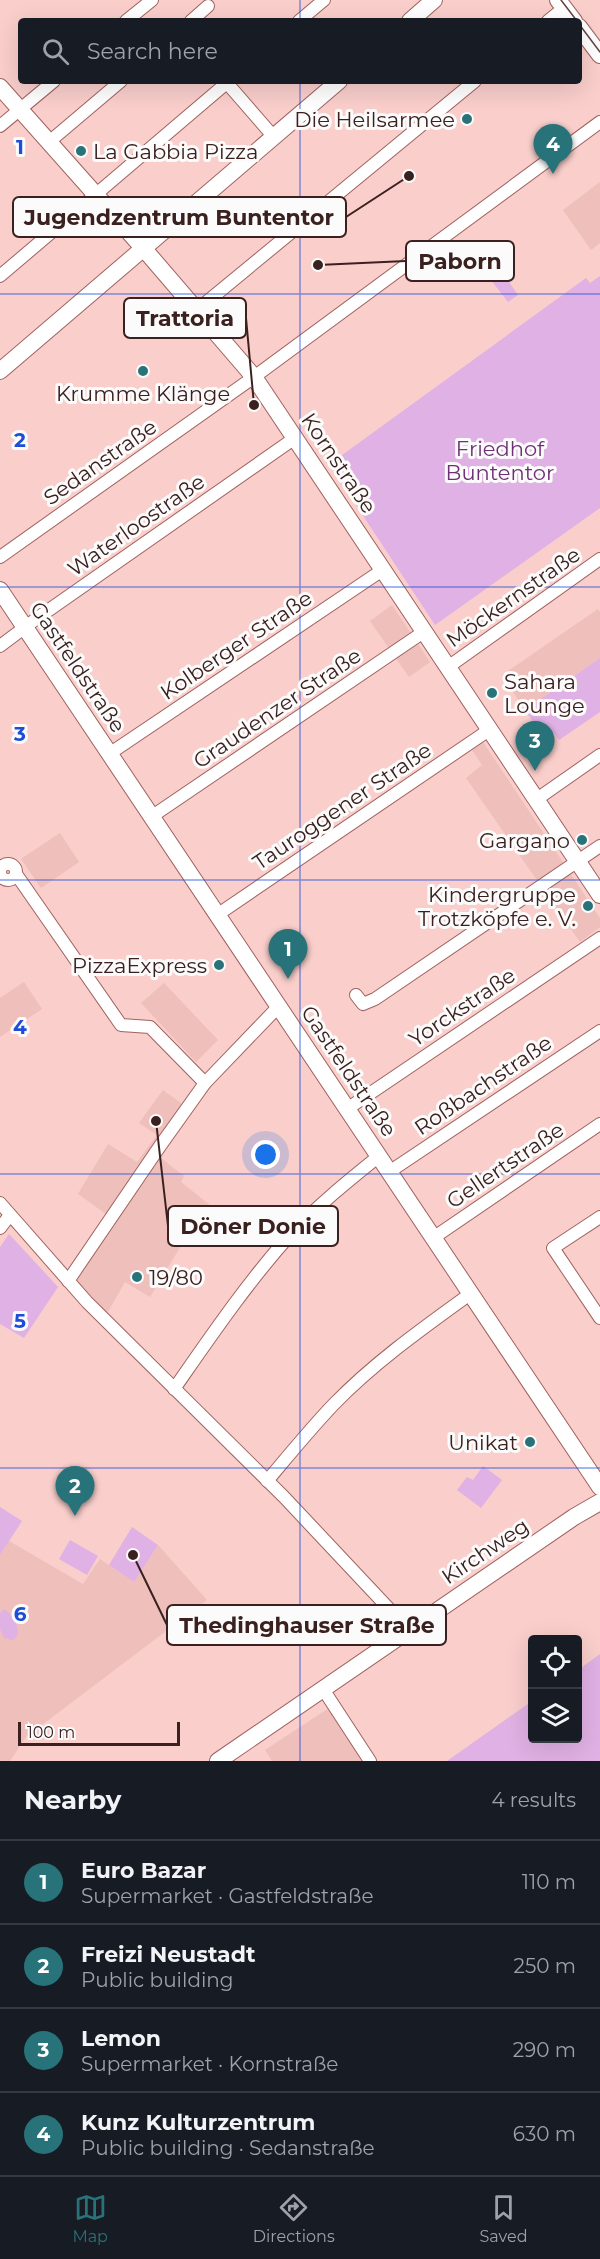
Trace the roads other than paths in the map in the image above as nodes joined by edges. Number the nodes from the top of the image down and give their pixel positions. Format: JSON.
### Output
{"nodes":[{"id":1,"x":152,"y":0,"type":"edge"},
{"id":2,"x":324,"y":0,"type":"edge"},
{"id":3,"x":434,"y":0,"type":"edge"},
{"id":4,"x":208,"y":6,"type":"dead end"},
{"id":5,"x":566,"y":10,"type":"edge"},
{"id":6,"x":130,"y":18,"type":"edge"},
{"id":7,"x":194,"y":18,"type":"edge"},
{"id":8,"x":303,"y":18,"type":"edge"},
{"id":9,"x":413,"y":18,"type":"edge"},
{"id":10,"x":553,"y":18,"type":"edge"},
{"id":11,"x":582,"y":31,"type":"edge"},
{"id":12,"x":600,"y":55,"type":"edge"},
{"id":13,"x":50,"y":84,"type":"edge"},
{"id":14,"x":117,"y":84,"type":"edge"},
{"id":15,"x":226,"y":84,"type":"edge"},
{"id":16,"x":230,"y":84,"type":"edge"},
{"id":17,"x":335,"y":84,"type":"edge"},
{"id":18,"x":471,"y":84,"type":"edge"},
{"id":19,"x":0,"y":87,"type":"edge"},
{"id":20,"x":20,"y":109,"type":"junction"},
{"id":21,"x":600,"y":122,"type":"edge"},
{"id":22,"x":0,"y":126,"type":"edge"},
{"id":23,"x":273,"y":136,"type":"junction"},
{"id":24,"x":49,"y":142,"type":"junction"},
{"id":25,"x":96,"y":195,"type":"junction"},
{"id":26,"x":144,"y":249,"type":"junction"},
{"id":27,"x":0,"y":276,"type":"edge"},
{"id":28,"x":197,"y":310,"type":"junction"},
{"id":29,"x":0,"y":371,"type":"edge"},
{"id":30,"x":254,"y":377,"type":"junction"},
{"id":31,"x":295,"y":438,"type":"junction"},
{"id":32,"x":0,"y":557,"type":"edge"},
{"id":33,"x":600,"y":559,"type":"edge"},
{"id":34,"x":384,"y":569,"type":"junction"},
{"id":35,"x":0,"y":590,"type":"edge"},
{"id":36,"x":25,"y":628,"type":"junction"},
{"id":37,"x":425,"y":631,"type":"junction"},
{"id":38,"x":0,"y":646,"type":"edge"},
{"id":39,"x":448,"y":667,"type":"junction"},
{"id":40,"x":489,"y":730,"type":"junction"},
{"id":41,"x":109,"y":754,"type":"junction"},
{"id":42,"x":600,"y":755,"type":"edge"},
{"id":43,"x":537,"y":799,"type":"junction"},
{"id":44,"x":152,"y":817,"type":"junction"},
{"id":45,"x":600,"y":846,"type":"edge"},
{"id":46,"x":578,"y":861,"type":"junction"},
{"id":47,"x":16,"y":874,"type":"dead end"},
{"id":48,"x":600,"y":895,"type":"edge"},
{"id":49,"x":218,"y":915,"type":"junction"},
{"id":50,"x":600,"y":938,"type":"edge"},
{"id":51,"x":356,"y":995,"type":"dead end"},
{"id":52,"x":279,"y":1006,"type":"junction"},
{"id":53,"x":600,"y":1031,"type":"edge"},
{"id":54,"x":206,"y":1083,"type":"junction"},
{"id":55,"x":346,"y":1108,"type":"junction"},
{"id":56,"x":600,"y":1124,"type":"edge"},
{"id":57,"x":379,"y":1156,"type":"junction"},
{"id":58,"x":389,"y":1172,"type":"junction"},
{"id":59,"x":0,"y":1203,"type":"edge"},
{"id":60,"x":10,"y":1215,"type":"junction"},
{"id":61,"x":600,"y":1217,"type":"edge"},
{"id":62,"x":0,"y":1228,"type":"edge"},
{"id":63,"x":433,"y":1238,"type":"junction"},
{"id":64,"x":68,"y":1281,"type":"junction"},
{"id":65,"x":470,"y":1294,"type":"junction"},
{"id":66,"x":600,"y":1318,"type":"edge"},
{"id":67,"x":174,"y":1389,"type":"junction"},
{"id":68,"x":267,"y":1480,"type":"junction"},
{"id":69,"x":600,"y":1487,"type":"edge"},
{"id":70,"x":600,"y":1502,"type":"edge"},
{"id":71,"x":409,"y":1630,"type":"junction"},
{"id":72,"x":323,"y":1689,"type":"junction"},
{"id":73,"x":218,"y":1761,"type":"edge"},
{"id":74,"x":370,"y":1761,"type":"edge"}],
"edges":[{"from":1,"to":6,"type":"street"},
{"from":2,"to":8,"type":"street"},
{"from":3,"to":9,"type":"street"},
{"from":4,"to":7,"type":"street"},
{"from":5,"to":10,"type":"street"},
{"from":11,"to":12,"type":"street"},
{"from":13,"to":20,"type":"street"},
{"from":14,"to":24,"type":"street"},
{"from":15,"to":25,"type":"street"},
{"from":16,"to":23,"type":"street"},
{"from":17,"to":23,"type":"street"},
{"from":18,"to":28,"type":"street"},
{"from":19,"to":20,"type":"street","name":"Kornstraße"},
{"from":20,"to":22,"type":"street"},
{"from":20,"to":24,"type":"street","name":"Kornstraße"},
{"from":21,"to":30,"type":"street","name":"Sedanstraße"},
{"from":23,"to":26,"type":"street"},
{"from":24,"to":25,"type":"street","name":"Kornstraße"},
{"from":25,"to":26,"type":"street","name":"Kornstraße"},
{"from":25,"to":27,"type":"street"},
{"from":26,"to":28,"type":"street","name":"Kornstraße"},
{"from":26,"to":29,"type":"street"},
{"from":28,"to":30,"type":"street","name":"Kornstraße"},
{"from":30,"to":31,"type":"street","name":"Kornstraße"},
{"from":30,"to":32,"type":"street","name":"Sedanstraße"},
{"from":31,"to":34,"type":"street","name":"Kornstraße"},
{"from":31,"to":36,"type":"street","name":"Waterloostraße"},
{"from":33,"to":39,"type":"street","name":"Möckernstraße"},
{"from":34,"to":37,"type":"street","name":"Kornstraße"},
{"from":34,"to":41,"type":"street","name":"Kolberger Straße"},
{"from":35,"to":36,"type":"street","name":"Gastfeldstraße"},
{"from":36,"to":38,"type":"street","name":"Waterloostraße"},
{"from":36,"to":41,"type":"street","name":"Gastfeldstraße"},
{"from":37,"to":39,"type":"street","name":"Kornstraße"},
{"from":37,"to":44,"type":"street","name":"Graudenzer Straße"},
{"from":39,"to":40,"type":"street","name":"Kornstraße"},
{"from":40,"to":43,"type":"street","name":"Kornstraße"},
{"from":40,"to":49,"type":"street","name":"Tauroggener Straße"},
{"from":41,"to":44,"type":"street","name":"Gastfeldstraße"},
{"from":42,"to":43,"type":"street"},
{"from":43,"to":46,"type":"street","name":"Kornstraße"},
{"from":44,"to":49,"type":"street","name":"Gastfeldstraße"},
{"from":45,"to":46,"type":"street"},
{"from":46,"to":48,"type":"street","name":"Kornstraße"},
{"from":46,"to":51,"type":"street"},
{"from":47,"to":54,"type":"street"},
{"from":49,"to":52,"type":"street","name":"Gastfeldstraße"},
{"from":50,"to":55,"type":"street","name":"Yorckstraße"},
{"from":52,"to":54,"type":"street"},
{"from":52,"to":55,"type":"street","name":"Gastfeldstraße"},
{"from":53,"to":58,"type":"street","name":"Roßbachstraße"},
{"from":54,"to":64,"type":"street"},
{"from":55,"to":57,"type":"street","name":"Gastfeldstraße"},
{"from":56,"to":63,"type":"street","name":"Gellertstraße"},
{"from":57,"to":58,"type":"street","name":"Gastfeldstraße"},
{"from":57,"to":67,"type":"street"},
{"from":58,"to":63,"type":"street","name":"Gastfeldstraße"},
{"from":59,"to":60,"type":"street"},
{"from":60,"to":62,"type":"street"},
{"from":60,"to":64,"type":"street"},
{"from":61,"to":66,"type":"street"},
{"from":63,"to":65,"type":"street","name":"Gastfeldstraße"},
{"from":64,"to":67,"type":"street"},
{"from":65,"to":68,"type":"street"},
{"from":65,"to":69,"type":"street","name":"Gastfeldstraße"},
{"from":67,"to":68,"type":"street"},
{"from":68,"to":71,"type":"street"},
{"from":70,"to":71,"type":"street","name":"Kirchweg"},
{"from":71,"to":72,"type":"street","name":"Kirchweg"},
{"from":72,"to":73,"type":"street","name":"Kirchweg"},
{"from":72,"to":74,"type":"street"}]}
